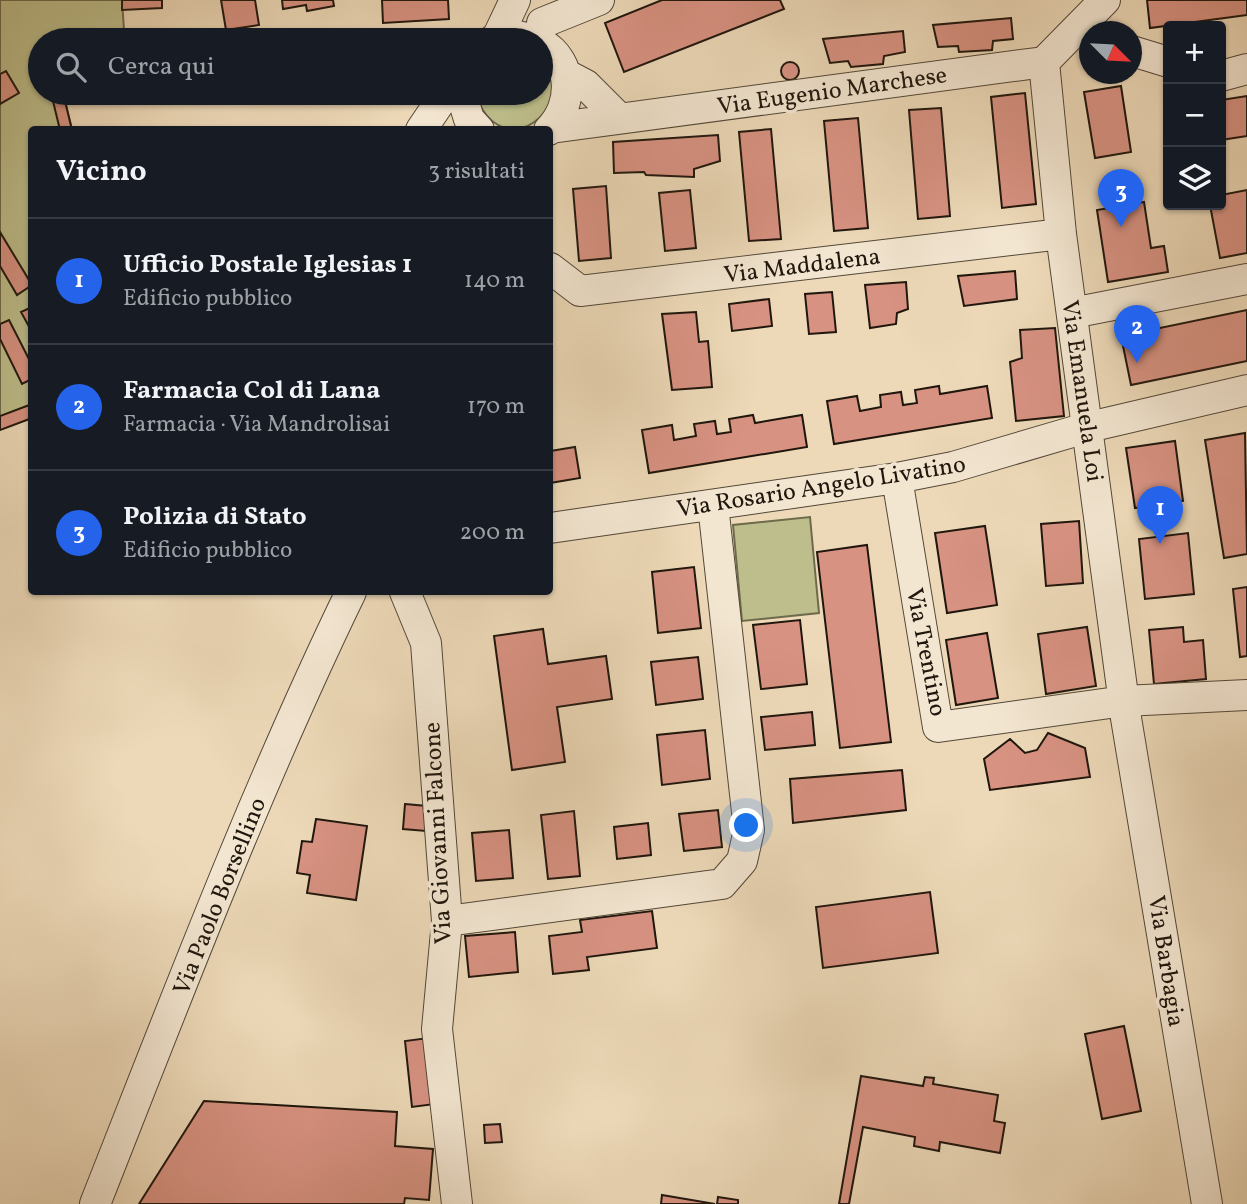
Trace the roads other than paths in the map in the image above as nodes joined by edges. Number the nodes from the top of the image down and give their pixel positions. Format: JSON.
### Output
{"nodes":[{"id":1,"x":515,"y":0,"type":"edge"},
{"id":2,"x":599,"y":0,"type":"edge"},
{"id":3,"x":1105,"y":0,"type":"edge"},
{"id":4,"x":1092,"y":21,"type":"edge"},
{"id":5,"x":501,"y":28,"type":"edge"},
{"id":6,"x":546,"y":28,"type":"edge"},
{"id":7,"x":1079,"y":38,"type":"edge"},
{"id":8,"x":553,"y":50,"type":"edge"},
{"id":9,"x":1142,"y":54,"type":"edge"},
{"id":10,"x":1163,"y":60,"type":"edge"},
{"id":11,"x":1044,"y":62,"type":"junction"},
{"id":12,"x":1247,"y":69,"type":"edge"},
{"id":13,"x":565,"y":74,"type":"junction"},
{"id":14,"x":1226,"y":75,"type":"edge"},
{"id":15,"x":438,"y":105,"type":"edge"},
{"id":16,"x":619,"y":118,"type":"junction"},
{"id":17,"x":424,"y":126,"type":"edge"},
{"id":18,"x":552,"y":126,"type":"edge"},
{"id":19,"x":553,"y":129,"type":"edge"},
{"id":20,"x":1061,"y":234,"type":"junction"},
{"id":21,"x":553,"y":270,"type":"edge"},
{"id":22,"x":1247,"y":279,"type":"edge"},
{"id":23,"x":1072,"y":313,"type":"junction"},
{"id":24,"x":1247,"y":390,"type":"edge"},
{"id":25,"x":1089,"y":427,"type":"junction"},
{"id":26,"x":897,"y":478,"type":"junction"},
{"id":27,"x":713,"y":505,"type":"junction"},
{"id":28,"x":553,"y":528,"type":"edge"},
{"id":29,"x":350,"y":595,"type":"edge"},
{"id":30,"x":406,"y":595,"type":"edge"},
{"id":31,"x":1247,"y":695,"type":"edge"},
{"id":32,"x":1125,"y":710,"type":"junction"},
{"id":33,"x":447,"y":921,"type":"junction"},
{"id":34,"x":95,"y":1204,"type":"edge"},
{"id":35,"x":457,"y":1204,"type":"edge"},
{"id":36,"x":1207,"y":1204,"type":"edge"}],
"edges":[{"from":1,"to":5,"type":"street"},
{"from":2,"to":6,"type":"street"},
{"from":3,"to":4,"type":"street"},
{"from":7,"to":11,"type":"street"},
{"from":8,"to":13,"type":"street"},
{"from":9,"to":10,"type":"street"},
{"from":11,"to":16,"type":"street","name":"Via Eugenio Marchese"},
{"from":11,"to":20,"type":"street","name":"Via Emanuela Loi"},
{"from":12,"to":14,"type":"street"},
{"from":13,"to":16,"type":"street"},
{"from":13,"to":18,"type":"street"},
{"from":15,"to":17,"type":"street"},
{"from":16,"to":19,"type":"street","name":"Via Eugenio Marchese"},
{"from":20,"to":21,"type":"street","name":"Via Maddalena"},
{"from":20,"to":23,"type":"street","name":"Via Emanuela Loi"},
{"from":22,"to":23,"type":"street"},
{"from":23,"to":25,"type":"street","name":"Via Emanuela Loi"},
{"from":24,"to":25,"type":"street","name":"Via Rosario Angelo Livatino"},
{"from":25,"to":26,"type":"street","name":"Via Rosario Angelo Livatino"},
{"from":25,"to":32,"type":"street","name":"Via Emanuela Loi"},
{"from":26,"to":27,"type":"street","name":"Via Rosario Angelo Livatino"},
{"from":26,"to":32,"type":"street","name":"Via Trentino"},
{"from":27,"to":28,"type":"street","name":"Via Rosario Angelo Livatino"},
{"from":27,"to":33,"type":"street"},
{"from":29,"to":34,"type":"street","name":"Via Paolo Borsellino"},
{"from":30,"to":33,"type":"street","name":"Via Giovanni Falcone"},
{"from":31,"to":32,"type":"street"},
{"from":32,"to":36,"type":"street","name":"Via Barbagia"},
{"from":33,"to":35,"type":"street","name":"Via Giovanni Falcone"}]}
